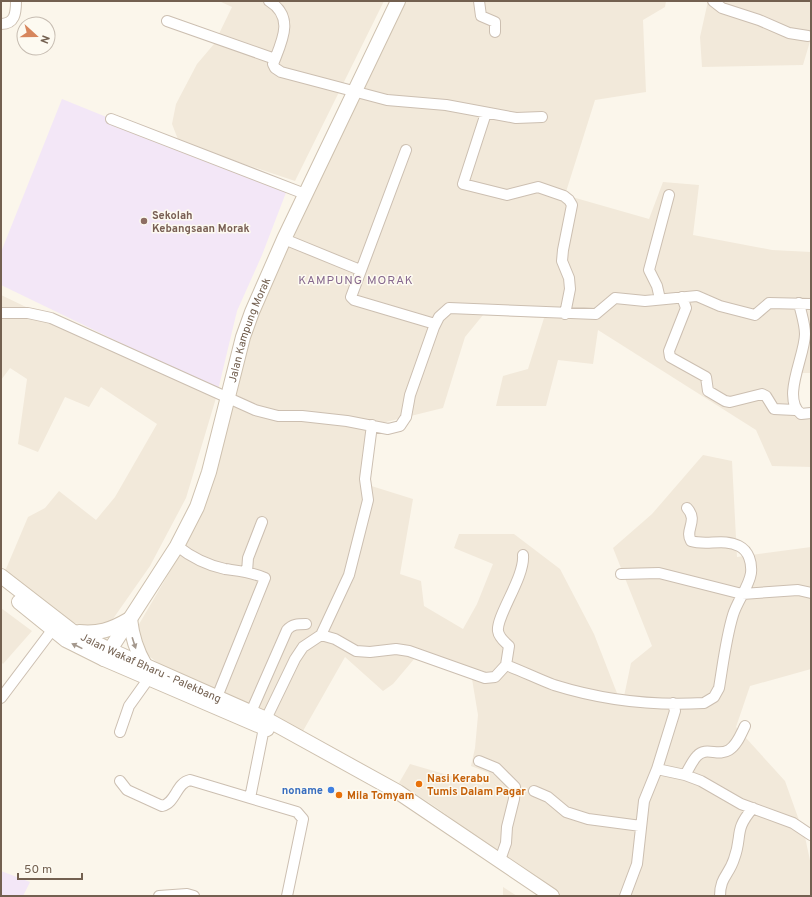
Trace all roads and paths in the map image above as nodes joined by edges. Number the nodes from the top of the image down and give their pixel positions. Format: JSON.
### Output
{"nodes":[{"id":1,"x":16,"y":1,"type":"edge"},
{"id":2,"x":269,"y":1,"type":"edge"},
{"id":3,"x":398,"y":1,"type":"edge"},
{"id":4,"x":479,"y":1,"type":"edge"},
{"id":5,"x":713,"y":1,"type":"edge"},
{"id":6,"x":167,"y":21,"type":"dead end"},
{"id":7,"x":1,"y":24,"type":"edge"},
{"id":8,"x":494,"y":32,"type":"dead end"},
{"id":9,"x":808,"y":36,"type":"dead end"},
{"id":10,"x":275,"y":59,"type":"junction"},
{"id":11,"x":354,"y":91,"type":"junction"},
{"id":12,"x":486,"y":113,"type":"junction"},
{"id":13,"x":542,"y":117,"type":"dead end"},
{"id":14,"x":111,"y":119,"type":"dead end"},
{"id":15,"x":406,"y":150,"type":"dead end"},
{"id":16,"x":305,"y":194,"type":"junction"},
{"id":17,"x":669,"y":195,"type":"dead end"},
{"id":18,"x":284,"y":239,"type":"junction"},
{"id":19,"x":360,"y":270,"type":"junction"},
{"id":20,"x":682,"y":297,"type":"junction"},
{"id":21,"x":660,"y":299,"type":"junction"},
{"id":22,"x":799,"y":304,"type":"junction"},
{"id":23,"x":811,"y":304,"type":"edge"},
{"id":24,"x":1,"y":312,"type":"edge"},
{"id":25,"x":565,"y":314,"type":"junction"},
{"id":26,"x":435,"y":324,"type":"junction"},
{"id":27,"x":228,"y":398,"type":"junction"},
{"id":28,"x":795,"y":410,"type":"junction"},
{"id":29,"x":811,"y":413,"type":"edge"},
{"id":30,"x":372,"y":425,"type":"junction"},
{"id":31,"x":687,"y":508,"type":"dead end"},
{"id":32,"x":262,"y":522,"type":"dead end"},
{"id":33,"x":177,"y":546,"type":"junction"},
{"id":34,"x":523,"y":555,"type":"dead end"},
{"id":35,"x":247,"y":572,"type":"junction"},
{"id":36,"x":621,"y":574,"type":"dead end"},
{"id":37,"x":1,"y":576,"type":"edge"},
{"id":38,"x":1,"y":582,"type":"edge"},
{"id":39,"x":742,"y":594,"type":"junction"},
{"id":40,"x":811,"y":594,"type":"edge"},
{"id":41,"x":130,"y":619,"type":"junction"},
{"id":42,"x":306,"y":624,"type":"dead end"},
{"id":43,"x":55,"y":626,"type":"junction"},
{"id":44,"x":72,"y":631,"type":"junction"},
{"id":45,"x":321,"y":635,"type":"junction"},
{"id":46,"x":107,"y":654,"type":"junction"},
{"id":47,"x":506,"y":665,"type":"junction"},
{"id":48,"x":147,"y":672,"type":"junction"},
{"id":49,"x":217,"y":697,"type":"junction"},
{"id":50,"x":1,"y":698,"type":"edge"},
{"id":51,"x":673,"y":703,"type":"junction"},
{"id":52,"x":251,"y":712,"type":"junction"},
{"id":53,"x":265,"y":723,"type":"junction"},
{"id":54,"x":745,"y":726,"type":"dead end"},
{"id":55,"x":120,"y":732,"type":"dead end"},
{"id":56,"x":479,"y":761,"type":"dead end"},
{"id":57,"x":657,"y":769,"type":"junction"},
{"id":58,"x":685,"y":775,"type":"junction"},
{"id":59,"x":120,"y":780,"type":"dead end"},
{"id":60,"x":534,"y":791,"type":"dead end"},
{"id":61,"x":250,"y":798,"type":"junction"},
{"id":62,"x":753,"y":808,"type":"junction"},
{"id":63,"x":641,"y":826,"type":"junction"},
{"id":64,"x":811,"y":835,"type":"edge"},
{"id":65,"x":500,"y":860,"type":"junction"},
{"id":66,"x":159,"y":896,"type":"edge"},
{"id":67,"x":194,"y":896,"type":"edge"},
{"id":68,"x":287,"y":896,"type":"edge"},
{"id":69,"x":552,"y":896,"type":"edge"},
{"id":70,"x":625,"y":896,"type":"edge"},
{"id":71,"x":720,"y":896,"type":"edge"}],
"edges":[{"from":1,"to":7,"type":"street"},
{"from":2,"to":10,"type":"street"},
{"from":3,"to":11,"type":"main road","name":"Jalan Kampung Morak"},
{"from":4,"to":8,"type":"street"},
{"from":5,"to":9,"type":"street"},
{"from":6,"to":10,"type":"street"},
{"from":10,"to":11,"type":"street"},
{"from":11,"to":12,"type":"street"},
{"from":11,"to":16,"type":"main road","name":"Jalan Kampung Morak"},
{"from":12,"to":13,"type":"street"},
{"from":12,"to":25,"type":"street"},
{"from":14,"to":16,"type":"street"},
{"from":15,"to":19,"type":"street"},
{"from":16,"to":18,"type":"main road","name":"Jalan Kampung Morak"},
{"from":17,"to":21,"type":"street"},
{"from":18,"to":19,"type":"street"},
{"from":18,"to":27,"type":"main road","name":"Jalan Kampung Morak"},
{"from":19,"to":26,"type":"street"},
{"from":20,"to":21,"type":"street"},
{"from":20,"to":22,"type":"street"},
{"from":20,"to":28,"type":"street"},
{"from":21,"to":25,"type":"street"},
{"from":22,"to":23,"type":"street"},
{"from":22,"to":28,"type":"street"},
{"from":24,"to":27,"type":"street"},
{"from":25,"to":26,"type":"street"},
{"from":26,"to":30,"type":"street"},
{"from":27,"to":30,"type":"street"},
{"from":27,"to":33,"type":"main road","name":"Jalan Kampung Morak"},
{"from":28,"to":29,"type":"street"},
{"from":30,"to":45,"type":"street"},
{"from":31,"to":39,"type":"street"},
{"from":32,"to":35,"type":"street"},
{"from":33,"to":35,"type":"street"},
{"from":33,"to":41,"type":"main road","name":"Jalan Kampung Morak"},
{"from":34,"to":47,"type":"street"},
{"from":35,"to":49,"type":"street"},
{"from":36,"to":39,"type":"street"},
{"from":37,"to":43,"type":"main road","name":"Jalan Wakaf Bharu - Palekbang"},
{"from":38,"to":43,"type":"main road","name":"Jalan Wakaf Bharu - Palekbang"},
{"from":39,"to":40,"type":"street"},
{"from":39,"to":51,"type":"street"},
{"from":41,"to":44,"type":"main road"},
{"from":41,"to":46,"type":"main road","name":"Jalan Kampung Morak"},
{"from":41,"to":48,"type":"main road","one_way":true},
{"from":42,"to":52,"type":"street"},
{"from":43,"to":44,"type":"main road","name":"Jalan Wakaf Bharu - Palekbang"},
{"from":46,"to":43,"type":"main road","name":"Jalan Wakaf Bharu - Palekbang","one_way":true},
{"from":43,"to":50,"type":"street"},
{"from":44,"to":46,"type":"main road","name":"Jalan Wakaf Bharu - Palekbang"},
{"from":45,"to":47,"type":"street"},
{"from":45,"to":53,"type":"street"},
{"from":46,"to":48,"type":"main road","name":"Jalan Wakaf Bharu - Palekbang"},
{"from":47,"to":51,"type":"street"},
{"from":48,"to":49,"type":"main road","name":"Jalan Wakaf Bharu - Palekbang"},
{"from":48,"to":53,"type":"main road","name":"Jalan Wakaf Bharu - Palekbang"},
{"from":48,"to":55,"type":"street"},
{"from":49,"to":52,"type":"main road","name":"Jalan Wakaf Bharu - Palekbang"},
{"from":51,"to":57,"type":"street"},
{"from":52,"to":53,"type":"main road","name":"Jalan Wakaf Bharu - Palekbang"},
{"from":53,"to":61,"type":"street"},
{"from":53,"to":65,"type":"main road","name":"Jalan Wakaf Bharu - Palekbang"},
{"from":54,"to":58,"type":"street"},
{"from":56,"to":65,"type":"street"},
{"from":57,"to":58,"type":"street"},
{"from":57,"to":63,"type":"street"},
{"from":58,"to":62,"type":"street"},
{"from":59,"to":61,"type":"street"},
{"from":60,"to":63,"type":"street"},
{"from":61,"to":68,"type":"street"},
{"from":62,"to":64,"type":"street"},
{"from":62,"to":71,"type":"street"},
{"from":63,"to":70,"type":"street"},
{"from":65,"to":69,"type":"main road","name":"Jalan Wakaf Bharu - Palekbang"},
{"from":66,"to":67,"type":"street"}]}
